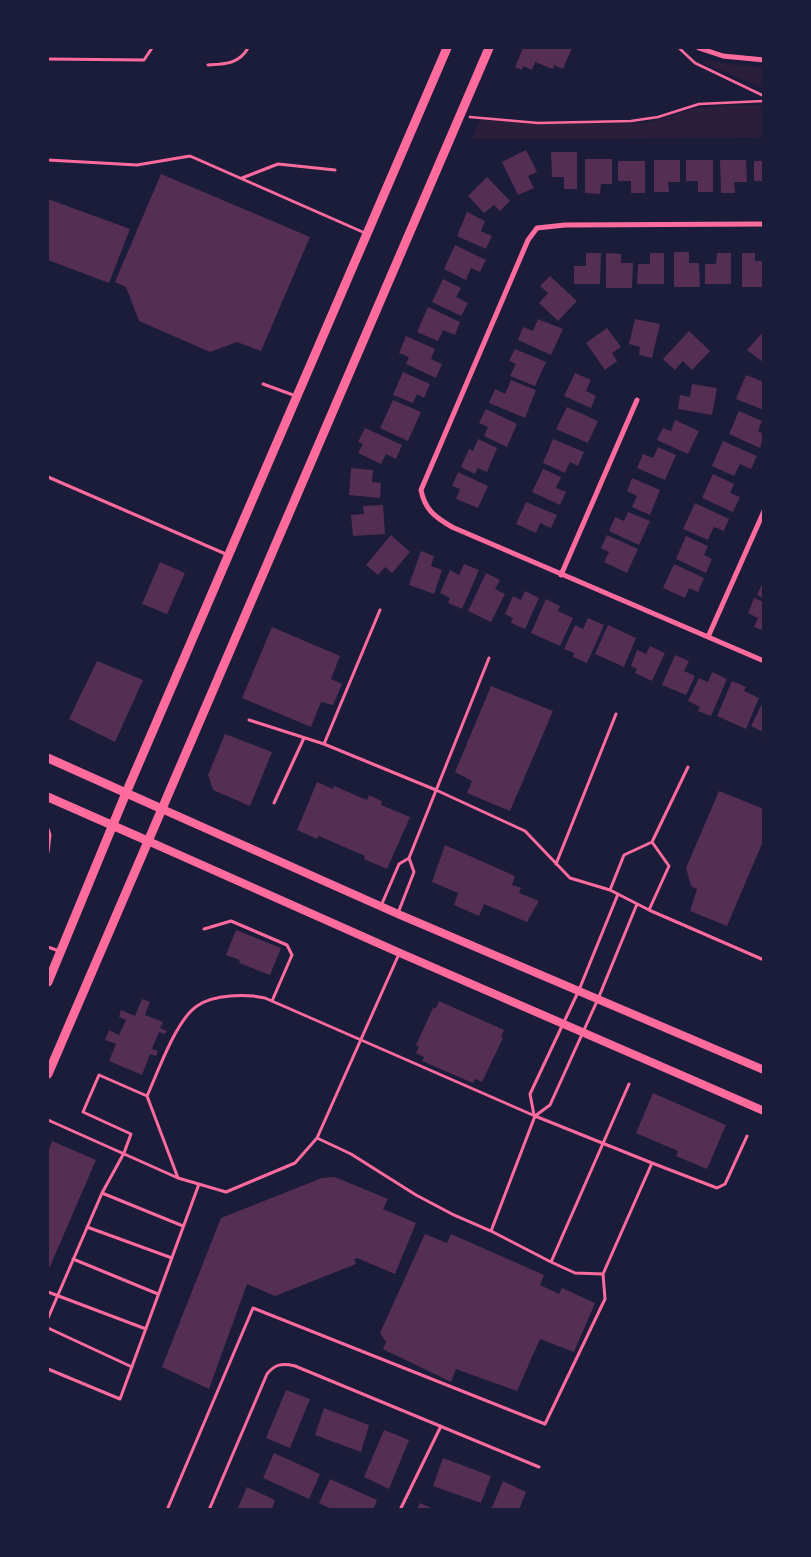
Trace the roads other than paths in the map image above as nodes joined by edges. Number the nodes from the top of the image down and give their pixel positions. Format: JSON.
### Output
{"nodes":[{"id":1,"x":152,"y":48,"type":"edge"},
{"id":2,"x":248,"y":48,"type":"edge"},
{"id":3,"x":447,"y":48,"type":"edge"},
{"id":4,"x":489,"y":48,"type":"edge"},
{"id":5,"x":699,"y":48,"type":"edge"},
{"id":6,"x":48,"y":60,"type":"edge"},
{"id":7,"x":764,"y":60,"type":"edge"},
{"id":8,"x":208,"y":65,"type":"dead end"},
{"id":9,"x":48,"y":160,"type":"edge"},
{"id":10,"x":335,"y":170,"type":"dead end"},
{"id":11,"x":241,"y":179,"type":"junction"},
{"id":12,"x":764,"y":224,"type":"edge"},
{"id":13,"x":366,"y":234,"type":"junction"},
{"id":14,"x":263,"y":384,"type":"dead end"},
{"id":15,"x":296,"y":396,"type":"junction"},
{"id":16,"x":637,"y":400,"type":"dead end"},
{"id":17,"x":48,"y":477,"type":"edge"},
{"id":18,"x":764,"y":511,"type":"edge"},
{"id":19,"x":229,"y":555,"type":"junction"},
{"id":20,"x":561,"y":575,"type":"junction"},
{"id":21,"x":380,"y":610,"type":"dead end"},
{"id":22,"x":708,"y":637,"type":"junction"},
{"id":23,"x":490,"y":658,"type":"dead end"},
{"id":24,"x":764,"y":661,"type":"edge"},
{"id":25,"x":616,"y":714,"type":"dead end"},
{"id":26,"x":249,"y":720,"type":"dead end"},
{"id":27,"x":304,"y":738,"type":"junction"},
{"id":28,"x":324,"y":744,"type":"junction"},
{"id":29,"x":48,"y":758,"type":"edge"},
{"id":30,"x":688,"y":767,"type":"dead end"},
{"id":31,"x":436,"y":790,"type":"junction"},
{"id":32,"x":126,"y":793,"type":"junction"},
{"id":33,"x":48,"y":796,"type":"edge"},
{"id":34,"x":274,"y":803,"type":"dead end"},
{"id":35,"x":162,"y":809,"type":"junction"},
{"id":36,"x":114,"y":826,"type":"junction"},
{"id":37,"x":48,"y":828,"type":"edge"},
{"id":38,"x":148,"y":841,"type":"junction"},
{"id":39,"x":652,"y":842,"type":"junction"},
{"id":40,"x":49,"y":846,"type":"edge"},
{"id":41,"x":48,"y":852,"type":"edge"},
{"id":42,"x":410,"y":858,"type":"junction"},
{"id":43,"x":556,"y":864,"type":"junction"},
{"id":44,"x":610,"y":890,"type":"junction"},
{"id":45,"x":618,"y":894,"type":"junction"},
{"id":46,"x":637,"y":904,"type":"junction"},
{"id":47,"x":381,"y":906,"type":"junction"},
{"id":48,"x":650,"y":910,"type":"junction"},
{"id":49,"x":398,"y":914,"type":"junction"},
{"id":50,"x":204,"y":929,"type":"dead end"},
{"id":51,"x":48,"y":947,"type":"edge"},
{"id":52,"x":62,"y":952,"type":"junction"},
{"id":53,"x":400,"y":953,"type":"junction"},
{"id":54,"x":764,"y":960,"type":"edge"},
{"id":55,"x":48,"y":982,"type":"edge"},
{"id":56,"x":579,"y":990,"type":"junction"},
{"id":57,"x":598,"y":998,"type":"junction"},
{"id":58,"x":272,"y":1001,"type":"junction"},
{"id":59,"x":562,"y":1024,"type":"junction"},
{"id":60,"x":582,"y":1033,"type":"junction"},
{"id":61,"x":361,"y":1041,"type":"junction"},
{"id":62,"x":764,"y":1070,"type":"edge"},
{"id":63,"x":48,"y":1074,"type":"edge"},
{"id":64,"x":629,"y":1084,"type":"dead end"},
{"id":65,"x":147,"y":1096,"type":"junction"},
{"id":66,"x":764,"y":1111,"type":"edge"},
{"id":67,"x":534,"y":1116,"type":"junction"},
{"id":68,"x":48,"y":1120,"type":"edge"},
{"id":69,"x":747,"y":1136,"type":"dead end"},
{"id":70,"x":317,"y":1138,"type":"junction"},
{"id":71,"x":603,"y":1143,"type":"junction"},
{"id":72,"x":124,"y":1153,"type":"junction"},
{"id":73,"x":652,"y":1163,"type":"junction"},
{"id":74,"x":178,"y":1178,"type":"junction"},
{"id":75,"x":199,"y":1184,"type":"junction"},
{"id":76,"x":102,"y":1193,"type":"junction"},
{"id":77,"x":183,"y":1226,"type":"junction"},
{"id":78,"x":87,"y":1227,"type":"junction"},
{"id":79,"x":491,"y":1231,"type":"junction"},
{"id":80,"x":172,"y":1258,"type":"junction"},
{"id":81,"x":73,"y":1259,"type":"junction"},
{"id":82,"x":551,"y":1262,"type":"junction"},
{"id":83,"x":603,"y":1274,"type":"junction"},
{"id":84,"x":48,"y":1292,"type":"edge"},
{"id":85,"x":158,"y":1294,"type":"junction"},
{"id":86,"x":57,"y":1296,"type":"junction"},
{"id":87,"x":48,"y":1318,"type":"edge"},
{"id":88,"x":48,"y":1328,"type":"edge"},
{"id":89,"x":146,"y":1328,"type":"junction"},
{"id":90,"x":132,"y":1367,"type":"junction"},
{"id":91,"x":48,"y":1369,"type":"edge"},
{"id":92,"x":441,"y":1426,"type":"junction"},
{"id":93,"x":539,"y":1467,"type":"dead end"},
{"id":94,"x":167,"y":1510,"type":"edge"},
{"id":95,"x":209,"y":1510,"type":"edge"},
{"id":96,"x":400,"y":1510,"type":"edge"}],
"edges":[{"from":1,"to":6,"type":"lane"},
{"from":2,"to":8,"type":"lane"},
{"from":3,"to":13,"type":"main road"},
{"from":4,"to":35,"type":"main road"},
{"from":5,"to":7,"type":"street"},
{"from":9,"to":11,"type":"lane"},
{"from":10,"to":11,"type":"lane"},
{"from":11,"to":13,"type":"lane"},
{"from":12,"to":20,"type":"street"},
{"from":13,"to":15,"type":"main road"},
{"from":14,"to":15,"type":"lane"},
{"from":15,"to":19,"type":"main road"},
{"from":16,"to":20,"type":"street"},
{"from":17,"to":19,"type":"lane"},
{"from":18,"to":22,"type":"street"},
{"from":19,"to":32,"type":"main road"},
{"from":20,"to":22,"type":"street"},
{"from":21,"to":28,"type":"lane"},
{"from":22,"to":24,"type":"street"},
{"from":23,"to":31,"type":"lane"},
{"from":25,"to":43,"type":"lane"},
{"from":26,"to":27,"type":"lane"},
{"from":27,"to":28,"type":"lane"},
{"from":27,"to":34,"type":"lane"},
{"from":28,"to":31,"type":"lane"},
{"from":29,"to":32,"type":"main road"},
{"from":30,"to":39,"type":"lane"},
{"from":31,"to":42,"type":"lane"},
{"from":31,"to":43,"type":"lane"},
{"from":32,"to":35,"type":"main road"},
{"from":32,"to":36,"type":"main road"},
{"from":33,"to":36,"type":"main road"},
{"from":35,"to":38,"type":"main road"},
{"from":35,"to":47,"type":"main road"},
{"from":36,"to":38,"type":"main road"},
{"from":36,"to":52,"type":"main road"},
{"from":37,"to":40,"type":"lane"},
{"from":38,"to":53,"type":"main road"},
{"from":38,"to":63,"type":"main road"},
{"from":39,"to":44,"type":"lane"},
{"from":39,"to":48,"type":"lane"},
{"from":40,"to":41,"type":"lane"},
{"from":42,"to":47,"type":"lane"},
{"from":42,"to":49,"type":"lane"},
{"from":43,"to":44,"type":"lane"},
{"from":44,"to":45,"type":"lane"},
{"from":45,"to":46,"type":"lane"},
{"from":45,"to":56,"type":"lane"},
{"from":46,"to":48,"type":"lane"},
{"from":46,"to":57,"type":"lane"},
{"from":47,"to":49,"type":"main road"},
{"from":48,"to":54,"type":"lane"},
{"from":49,"to":56,"type":"main road"},
{"from":50,"to":58,"type":"lane"},
{"from":51,"to":52,"type":"lane"},
{"from":52,"to":55,"type":"main road"},
{"from":53,"to":59,"type":"main road"},
{"from":53,"to":61,"type":"lane"},
{"from":56,"to":57,"type":"main road"},
{"from":56,"to":59,"type":"lane"},
{"from":57,"to":60,"type":"lane"},
{"from":57,"to":62,"type":"main road"},
{"from":58,"to":61,"type":"lane"},
{"from":58,"to":65,"type":"lane"},
{"from":59,"to":60,"type":"main road"},
{"from":59,"to":67,"type":"lane"},
{"from":60,"to":66,"type":"main road"},
{"from":60,"to":67,"type":"lane"},
{"from":61,"to":67,"type":"lane"},
{"from":61,"to":70,"type":"lane"},
{"from":64,"to":71,"type":"lane"},
{"from":65,"to":72,"type":"lane"},
{"from":65,"to":74,"type":"lane"},
{"from":67,"to":71,"type":"lane"},
{"from":67,"to":79,"type":"lane"},
{"from":68,"to":72,"type":"lane"},
{"from":69,"to":73,"type":"lane"},
{"from":70,"to":75,"type":"lane"},
{"from":70,"to":79,"type":"lane"},
{"from":71,"to":73,"type":"lane"},
{"from":71,"to":82,"type":"lane"},
{"from":72,"to":74,"type":"lane"},
{"from":72,"to":76,"type":"lane"},
{"from":73,"to":83,"type":"lane"},
{"from":74,"to":75,"type":"lane"},
{"from":75,"to":77,"type":"lane"},
{"from":76,"to":77,"type":"lane"},
{"from":76,"to":78,"type":"lane"},
{"from":77,"to":80,"type":"lane"},
{"from":78,"to":80,"type":"lane"},
{"from":78,"to":81,"type":"lane"},
{"from":79,"to":82,"type":"lane"},
{"from":80,"to":85,"type":"lane"},
{"from":81,"to":85,"type":"lane"},
{"from":81,"to":86,"type":"lane"},
{"from":82,"to":83,"type":"lane"},
{"from":83,"to":94,"type":"lane"},
{"from":84,"to":86,"type":"lane"},
{"from":85,"to":89,"type":"lane"},
{"from":86,"to":87,"type":"lane"},
{"from":86,"to":89,"type":"lane"},
{"from":88,"to":90,"type":"lane"},
{"from":89,"to":90,"type":"lane"},
{"from":90,"to":91,"type":"lane"},
{"from":92,"to":93,"type":"lane"},
{"from":92,"to":95,"type":"lane"},
{"from":92,"to":96,"type":"lane"}]}
